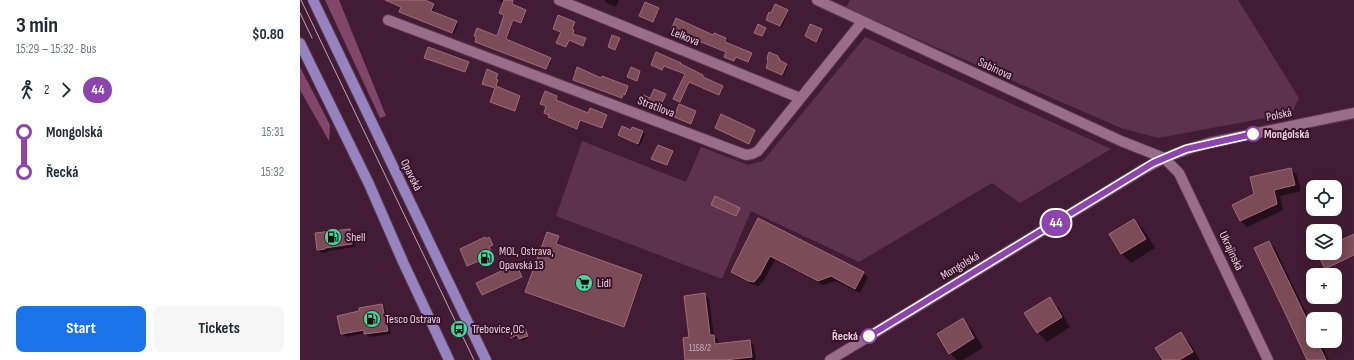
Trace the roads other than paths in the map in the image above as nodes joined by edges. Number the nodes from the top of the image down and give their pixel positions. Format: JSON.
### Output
{"nodes":[{"id":1,"x":313,"y":0,"type":"edge"},
{"id":2,"x":559,"y":0,"type":"edge"},
{"id":3,"x":817,"y":0,"type":"edge"},
{"id":4,"x":388,"y":20,"type":"dead end"},
{"id":5,"x":862,"y":22,"type":"junction"},
{"id":6,"x":300,"y":43,"type":"edge"},
{"id":7,"x":800,"y":98,"type":"junction"},
{"id":8,"x":1354,"y":113,"type":"edge"},
{"id":9,"x":1164,"y":158,"type":"junction"},
{"id":10,"x":449,"y":360,"type":"edge"},
{"id":11,"x":486,"y":360,"type":"edge"},
{"id":12,"x":830,"y":360,"type":"edge"},
{"id":13,"x":1268,"y":360,"type":"edge"}],
"edges":[{"from":1,"to":11,"type":"main road","name":"Opavská"},
{"from":2,"to":7,"type":"street","name":"Lelkova"},
{"from":3,"to":5,"type":"street","name":"Sabinova"},
{"from":4,"to":7,"type":"street","name":"Stratilova"},
{"from":5,"to":7,"type":"street","name":"Stratilova"},
{"from":5,"to":9,"type":"street","name":"Sabinova"},
{"from":6,"to":10,"type":"main road"},
{"from":8,"to":9,"type":"street","name":"Polská"},
{"from":9,"to":12,"type":"street","name":"Mongolská"},
{"from":9,"to":13,"type":"street","name":"Ukrajinská"}]}
